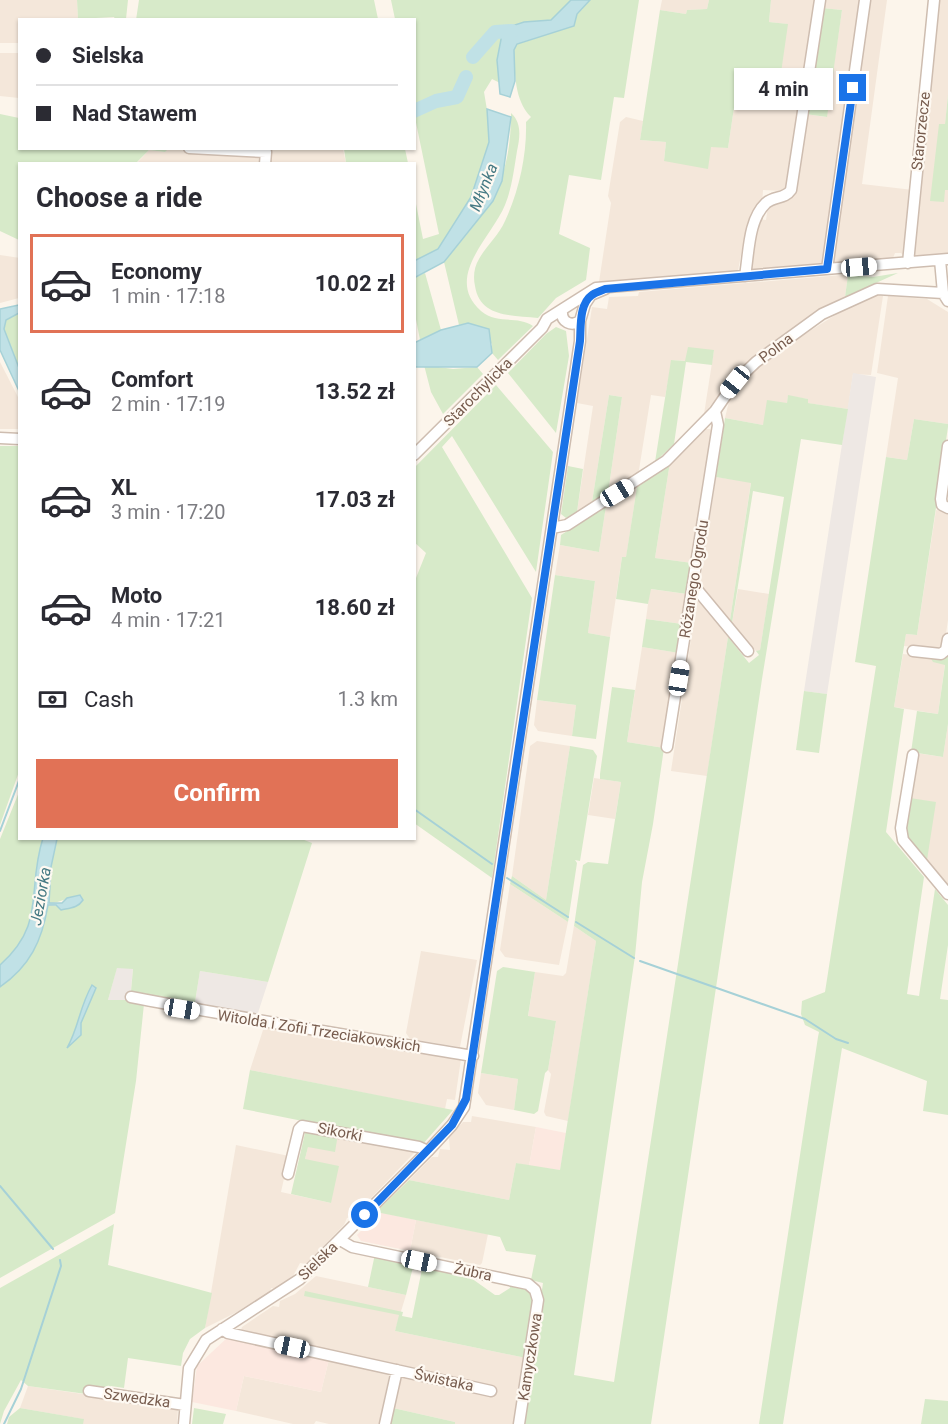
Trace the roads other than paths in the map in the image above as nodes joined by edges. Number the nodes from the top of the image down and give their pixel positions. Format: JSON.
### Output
{"nodes":[{"id":1,"x":819,"y":0,"type":"edge"},
{"id":2,"x":865,"y":0,"type":"edge"},
{"id":3,"x":934,"y":0,"type":"edge"},
{"id":4,"x":228,"y":150,"type":"edge"},
{"id":5,"x":265,"y":162,"type":"edge"},
{"id":6,"x":944,"y":259,"type":"edge"},
{"id":7,"x":908,"y":262,"type":"junction"},
{"id":8,"x":827,"y":269,"type":"junction"},
{"id":9,"x":745,"y":276,"type":"junction"},
{"id":10,"x":605,"y":289,"type":"junction"},
{"id":11,"x":945,"y":297,"type":"edge"},
{"id":12,"x":572,"y":317,"type":"junction"},
{"id":13,"x":715,"y":411,"type":"junction"},
{"id":14,"x":0,"y":438,"type":"edge"},
{"id":15,"x":18,"y":439,"type":"edge"},
{"id":16,"x":948,"y":446,"type":"edge"},
{"id":17,"x":416,"y":453,"type":"edge"},
{"id":18,"x":948,"y":508,"type":"edge"},
{"id":19,"x":552,"y":528,"type":"junction"},
{"id":20,"x":694,"y":585,"type":"junction"},
{"id":21,"x":948,"y":639,"type":"edge"},
{"id":22,"x":748,"y":651,"type":"dead end"},
{"id":23,"x":913,"y":651,"type":"dead end"},
{"id":24,"x":667,"y":747,"type":"dead end"},
{"id":25,"x":913,"y":755,"type":"dead end"},
{"id":26,"x":948,"y":894,"type":"edge"},
{"id":27,"x":131,"y":997,"type":"dead end"},
{"id":28,"x":473,"y":1056,"type":"junction"},
{"id":29,"x":428,"y":1151,"type":"junction"},
{"id":30,"x":288,"y":1174,"type":"dead end"},
{"id":31,"x":340,"y":1240,"type":"junction"},
{"id":32,"x":535,"y":1290,"type":"joint"},
{"id":33,"x":222,"y":1329,"type":"junction"},
{"id":34,"x":397,"y":1370,"type":"junction"},
{"id":35,"x":89,"y":1391,"type":"dead end"},
{"id":36,"x":491,"y":1391,"type":"dead end"},
{"id":37,"x":185,"y":1405,"type":"junction"},
{"id":38,"x":184,"y":1424,"type":"edge"},
{"id":39,"x":385,"y":1424,"type":"edge"},
{"id":40,"x":519,"y":1424,"type":"edge"}],
"edges":[{"from":1,"to":9,"type":"street"},
{"from":2,"to":8,"type":"street"},
{"from":3,"to":7,"type":"street","name":"Starorzecze"},
{"from":4,"to":5,"type":"street"},
{"from":6,"to":7,"type":"street","name":"Starochylicka"},
{"from":6,"to":11,"type":"street"},
{"from":7,"to":8,"type":"street","name":"Starochylicka"},
{"from":8,"to":9,"type":"street","name":"Starochylicka"},
{"from":9,"to":10,"type":"street","name":"Starochylicka"},
{"from":10,"to":12,"type":"street","name":"Starochylicka"},
{"from":10,"to":12,"type":"street","name":"Starochylicka"},
{"from":11,"to":13,"type":"street","name":"Polna"},
{"from":12,"to":17,"type":"street","name":"Starochylicka"},
{"from":12,"to":19,"type":"street","name":"Sielska"},
{"from":13,"to":19,"type":"street","name":"Polna"},
{"from":13,"to":20,"type":"street","name":"Różanego Ogrodu"},
{"from":14,"to":15,"type":"street"},
{"from":16,"to":18,"type":"street"},
{"from":19,"to":28,"type":"street","name":"Sielska"},
{"from":20,"to":22,"type":"street"},
{"from":20,"to":24,"type":"street","name":"Różanego Ogrodu"},
{"from":21,"to":23,"type":"street"},
{"from":25,"to":26,"type":"street"},
{"from":27,"to":28,"type":"street","name":"Witolda i Zofii Trzeciakowskich"},
{"from":28,"to":29,"type":"street","name":"Sielska"},
{"from":29,"to":30,"type":"street","name":"Sikorki"},
{"from":29,"to":31,"type":"street","name":"Sielska"},
{"from":31,"to":32,"type":"street","name":"Żubra"},
{"from":31,"to":33,"type":"street","name":"Sielska"},
{"from":32,"to":40,"type":"street","name":"Kamyczkowa"},
{"from":33,"to":34,"type":"street","name":"Świstaka"},
{"from":33,"to":37,"type":"street","name":"Sielska"},
{"from":34,"to":36,"type":"street","name":"Świstaka"},
{"from":34,"to":39,"type":"street","name":"Świstaka"},
{"from":35,"to":37,"type":"street","name":"Szwedzka"},
{"from":37,"to":38,"type":"street","name":"Sielska"}]}
